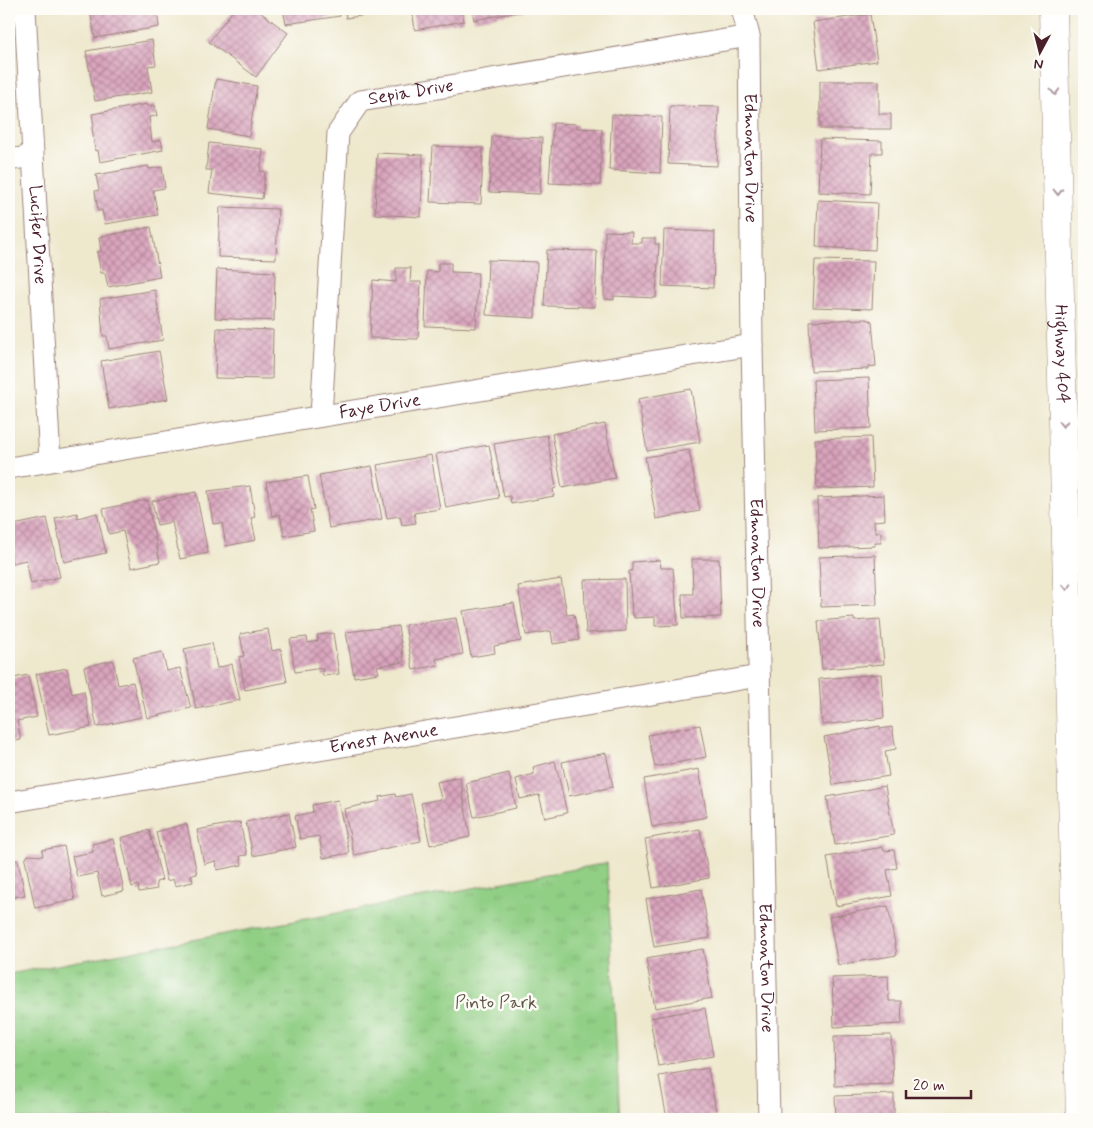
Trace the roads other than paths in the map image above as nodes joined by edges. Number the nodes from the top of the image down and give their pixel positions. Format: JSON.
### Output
{"nodes":[{"id":1,"x":25,"y":9,"type":"edge"},
{"id":2,"x":742,"y":9,"type":"edge"},
{"id":3,"x":1053,"y":9,"type":"edge"},
{"id":4,"x":749,"y":36,"type":"junction"},
{"id":5,"x":32,"y":156,"type":"junction"},
{"id":6,"x":9,"y":160,"type":"edge"},
{"id":7,"x":752,"y":345,"type":"junction"},
{"id":8,"x":321,"y":416,"type":"junction"},
{"id":9,"x":50,"y":461,"type":"junction"},
{"id":10,"x":9,"y":468,"type":"edge"},
{"id":11,"x":759,"y":676,"type":"junction"},
{"id":12,"x":9,"y":802,"type":"edge"},
{"id":13,"x":769,"y":1119,"type":"edge"},
{"id":14,"x":1080,"y":1119,"type":"edge"}],
"edges":[{"from":1,"to":5,"type":"street","name":"Lucifer Drive"},
{"from":2,"to":4,"type":"street","name":"Edmonton Drive"},
{"from":3,"to":14,"type":"highway","name":"Highway 404","one_way":true},
{"from":4,"to":7,"type":"street","name":"Edmonton Drive"},
{"from":4,"to":8,"type":"street","name":"Sepia Drive"},
{"from":5,"to":6,"type":"street"},
{"from":5,"to":9,"type":"street","name":"Lucifer Drive"},
{"from":7,"to":8,"type":"street","name":"Faye Drive"},
{"from":7,"to":11,"type":"street","name":"Edmonton Drive"},
{"from":8,"to":9,"type":"street","name":"Faye Drive"},
{"from":9,"to":10,"type":"street","name":"Faye Drive"},
{"from":11,"to":12,"type":"street","name":"Ernest Avenue"},
{"from":11,"to":13,"type":"street","name":"Edmonton Drive"}]}
